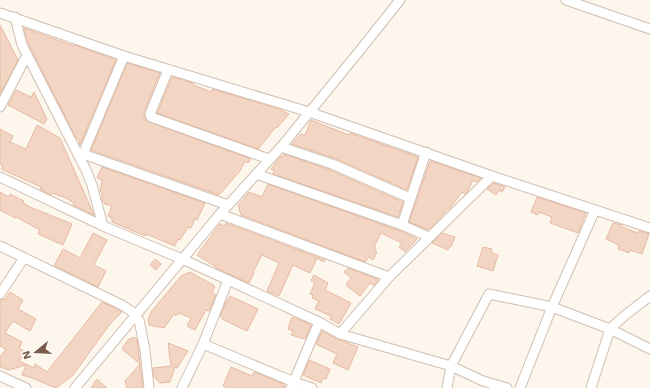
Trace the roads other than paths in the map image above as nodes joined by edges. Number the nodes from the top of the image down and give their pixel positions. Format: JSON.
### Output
{"nodes":[{"id":1,"x":400,"y":0,"type":"edge"},
{"id":2,"x":566,"y":0,"type":"edge"},
{"id":3,"x":0,"y":13,"type":"edge"},
{"id":4,"x":15,"y":17,"type":"junction"},
{"id":5,"x":650,"y":28,"type":"edge"},
{"id":6,"x":27,"y":55,"type":"junction"},
{"id":7,"x":124,"y":56,"type":"junction"},
{"id":8,"x":168,"y":70,"type":"junction"},
{"id":9,"x":0,"y":106,"type":"edge"},
{"id":10,"x":309,"y":112,"type":"junction"},
{"id":11,"x":281,"y":147,"type":"junction"},
{"id":12,"x":426,"y":152,"type":"junction"},
{"id":13,"x":82,"y":156,"type":"junction"},
{"id":14,"x":269,"y":159,"type":"junction"},
{"id":15,"x":256,"y":174,"type":"junction"},
{"id":16,"x":492,"y":176,"type":"junction"},
{"id":17,"x":0,"y":177,"type":"edge"},
{"id":18,"x":410,"y":198,"type":"junction"},
{"id":19,"x":228,"y":205,"type":"junction"},
{"id":20,"x":595,"y":210,"type":"junction"},
{"id":21,"x":220,"y":214,"type":"junction"},
{"id":22,"x":402,"y":225,"type":"junction"},
{"id":23,"x":103,"y":226,"type":"junction"},
{"id":24,"x":650,"y":228,"type":"edge"},
{"id":25,"x":429,"y":237,"type":"junction"},
{"id":26,"x":0,"y":246,"type":"edge"},
{"id":27,"x":24,"y":258,"type":"junction"},
{"id":28,"x":182,"y":259,"type":"junction"},
{"id":29,"x":389,"y":276,"type":"junction"},
{"id":30,"x":228,"y":280,"type":"junction"},
{"id":31,"x":0,"y":294,"type":"edge"},
{"id":32,"x":650,"y":296,"type":"edge"},
{"id":33,"x":552,"y":308,"type":"junction"},
{"id":34,"x":136,"y":316,"type":"junction"},
{"id":35,"x":319,"y":322,"type":"junction"},
{"id":36,"x":610,"y":329,"type":"junction"},
{"id":37,"x":340,"y":334,"type":"junction"},
{"id":38,"x":203,"y":344,"type":"junction"},
{"id":39,"x":650,"y":349,"type":"edge"},
{"id":40,"x":451,"y":366,"type":"junction"},
{"id":41,"x":0,"y":376,"type":"edge"},
{"id":42,"x":292,"y":385,"type":"edge"},
{"id":43,"x":152,"y":386,"type":"edge"},
{"id":44,"x":26,"y":388,"type":"edge"},
{"id":45,"x":75,"y":388,"type":"edge"},
{"id":46,"x":182,"y":388,"type":"edge"},
{"id":47,"x":312,"y":388,"type":"edge"},
{"id":48,"x":447,"y":388,"type":"edge"},
{"id":49,"x":507,"y":388,"type":"edge"},
{"id":50,"x":520,"y":388,"type":"edge"},
{"id":51,"x":591,"y":388,"type":"edge"}],
"edges":[{"from":1,"to":10,"type":"street"},
{"from":2,"to":5,"type":"street"},
{"from":3,"to":4,"type":"street"},
{"from":4,"to":6,"type":"street"},
{"from":4,"to":7,"type":"street"},
{"from":6,"to":9,"type":"street"},
{"from":6,"to":13,"type":"street"},
{"from":7,"to":8,"type":"street"},
{"from":7,"to":13,"type":"street"},
{"from":8,"to":10,"type":"street"},
{"from":8,"to":14,"type":"street"},
{"from":10,"to":11,"type":"street"},
{"from":10,"to":12,"type":"street"},
{"from":11,"to":14,"type":"street"},
{"from":11,"to":18,"type":"street"},
{"from":12,"to":16,"type":"street"},
{"from":12,"to":18,"type":"street"},
{"from":13,"to":19,"type":"street"},
{"from":13,"to":23,"type":"street"},
{"from":14,"to":15,"type":"street"},
{"from":15,"to":19,"type":"street"},
{"from":15,"to":22,"type":"street"},
{"from":16,"to":20,"type":"street"},
{"from":16,"to":25,"type":"street"},
{"from":17,"to":23,"type":"street"},
{"from":18,"to":22,"type":"street"},
{"from":19,"to":21,"type":"street"},
{"from":20,"to":24,"type":"street"},
{"from":20,"to":33,"type":"street"},
{"from":21,"to":28,"type":"street"},
{"from":21,"to":29,"type":"street"},
{"from":22,"to":25,"type":"street"},
{"from":23,"to":28,"type":"street"},
{"from":25,"to":29,"type":"street"},
{"from":26,"to":27,"type":"street"},
{"from":27,"to":31,"type":"street"},
{"from":27,"to":34,"type":"street"},
{"from":28,"to":30,"type":"street"},
{"from":28,"to":34,"type":"street"},
{"from":29,"to":37,"type":"street"},
{"from":30,"to":35,"type":"street"},
{"from":30,"to":38,"type":"street"},
{"from":32,"to":36,"type":"street"},
{"from":33,"to":36,"type":"street"},
{"from":33,"to":40,"type":"street"},
{"from":33,"to":50,"type":"street"},
{"from":34,"to":43,"type":"street"},
{"from":34,"to":45,"type":"street"},
{"from":35,"to":37,"type":"street"},
{"from":35,"to":42,"type":"street"},
{"from":36,"to":39,"type":"street"},
{"from":36,"to":51,"type":"street"},
{"from":37,"to":40,"type":"street"},
{"from":38,"to":42,"type":"street"},
{"from":38,"to":46,"type":"street"},
{"from":40,"to":48,"type":"street"},
{"from":40,"to":49,"type":"street"},
{"from":41,"to":44,"type":"street"},
{"from":42,"to":47,"type":"street"}]}
